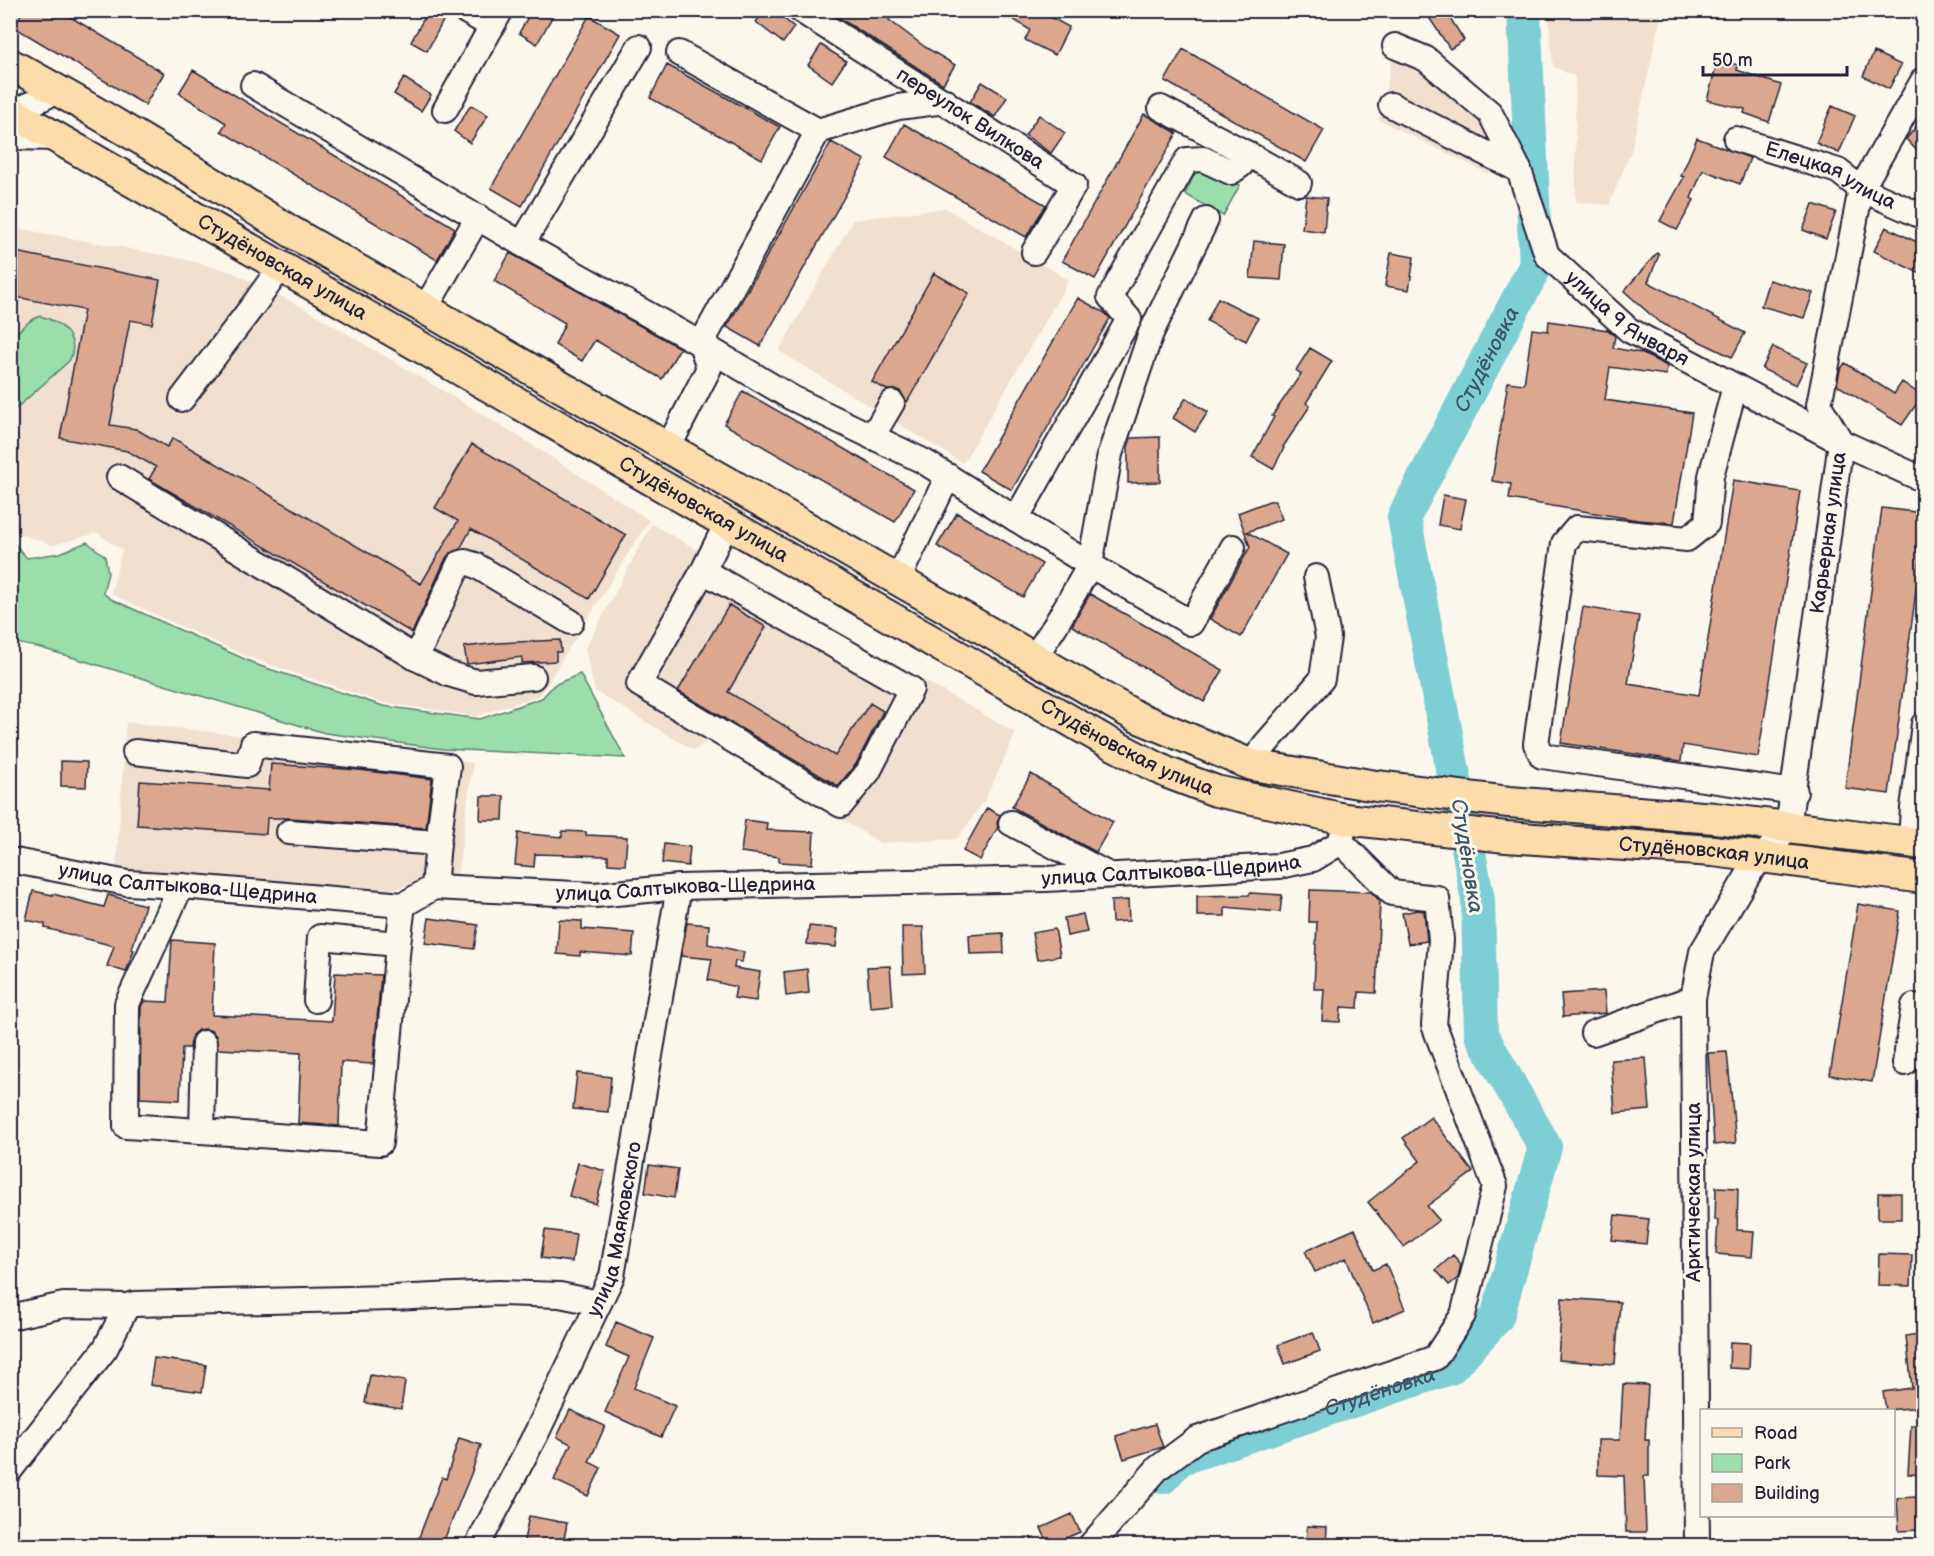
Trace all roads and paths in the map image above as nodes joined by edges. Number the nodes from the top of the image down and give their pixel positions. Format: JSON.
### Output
{"nodes":[{"id":1,"x":464,"y":10,"type":"edge"},
{"id":2,"x":801,"y":10,"type":"edge"},
{"id":3,"x":496,"y":18,"type":"edge"},
{"id":4,"x":1395,"y":46,"type":"dead end"},
{"id":5,"x":639,"y":47,"type":"dead end"},
{"id":6,"x":679,"y":52,"type":"dead end"},
{"id":7,"x":10,"y":64,"type":"edge"},
{"id":8,"x":1923,"y":79,"type":"edge"},
{"id":9,"x":253,"y":85,"type":"dead end"},
{"id":10,"x":59,"y":90,"type":"junction"},
{"id":11,"x":945,"y":101,"type":"junction"},
{"id":12,"x":1391,"y":105,"type":"dead end"},
{"id":13,"x":1161,"y":108,"type":"dead end"},
{"id":14,"x":445,"y":110,"type":"dead end"},
{"id":15,"x":11,"y":119,"type":"edge"},
{"id":16,"x":818,"y":131,"type":"junction"},
{"id":17,"x":1736,"y":140,"type":"dead end"},
{"id":18,"x":1246,"y":153,"type":"junction"},
{"id":19,"x":1519,"y":170,"type":"junction"},
{"id":20,"x":1299,"y":183,"type":"dead end"},
{"id":21,"x":1861,"y":189,"type":"junction"},
{"id":22,"x":478,"y":216,"type":"junction"},
{"id":23,"x":1923,"y":217,"type":"edge"},
{"id":24,"x":1206,"y":220,"type":"dead end"},
{"id":25,"x":522,"y":244,"type":"junction"},
{"id":26,"x":1034,"y":252,"type":"dead end"},
{"id":27,"x":279,"y":265,"type":"junction"},
{"id":28,"x":425,"y":309,"type":"junction"},
{"id":29,"x":1130,"y":319,"type":"junction"},
{"id":30,"x":1151,"y":333,"type":"junction"},
{"id":31,"x":701,"y":344,"type":"junction"},
{"id":32,"x":1735,"y":386,"type":"junction"},
{"id":33,"x":182,"y":399,"type":"dead end"},
{"id":34,"x":892,"y":404,"type":"dead end"},
{"id":35,"x":872,"y":437,"type":"junction"},
{"id":36,"x":1841,"y":442,"type":"junction"},
{"id":37,"x":668,"y":448,"type":"junction"},
{"id":38,"x":948,"y":476,"type":"junction"},
{"id":39,"x":119,"y":477,"type":"dead end"},
{"id":40,"x":1923,"y":480,"type":"edge"},
{"id":41,"x":1017,"y":519,"type":"junction"},
{"id":42,"x":727,"y":523,"type":"junction"},
{"id":43,"x":1233,"y":548,"type":"dead end"},
{"id":44,"x":1090,"y":565,"type":"junction"},
{"id":45,"x":704,"y":571,"type":"junction"},
{"id":46,"x":1316,"y":577,"type":"dead end"},
{"id":47,"x":898,"y":579,"type":"junction"},
{"id":48,"x":571,"y":622,"type":"dead end"},
{"id":49,"x":416,"y":658,"type":"junction"},
{"id":50,"x":1034,"y":658,"type":"junction"},
{"id":51,"x":533,"y":677,"type":"dead end"},
{"id":52,"x":1923,"y":730,"type":"edge"},
{"id":53,"x":135,"y":753,"type":"dead end"},
{"id":54,"x":1252,"y":765,"type":"junction"},
{"id":55,"x":1795,"y":792,"type":"junction"},
{"id":56,"x":1714,"y":818,"type":"junction"},
{"id":57,"x":1011,"y":824,"type":"dead end"},
{"id":58,"x":1353,"y":827,"type":"junction"},
{"id":59,"x":1788,"y":827,"type":"junction"},
{"id":60,"x":1820,"y":830,"type":"junction"},
{"id":61,"x":289,"y":832,"type":"dead end"},
{"id":62,"x":438,"y":843,"type":"junction"},
{"id":63,"x":1917,"y":843,"type":"edge"},
{"id":64,"x":1713,"y":851,"type":"junction"},
{"id":65,"x":1763,"y":858,"type":"junction"},
{"id":66,"x":10,"y":860,"type":"edge"},
{"id":67,"x":1817,"y":865,"type":"junction"},
{"id":68,"x":1109,"y":875,"type":"junction"},
{"id":69,"x":1923,"y":878,"type":"edge"},
{"id":70,"x":181,"y":886,"type":"junction"},
{"id":71,"x":434,"y":887,"type":"junction"},
{"id":72,"x":680,"y":887,"type":"junction"},
{"id":73,"x":403,"y":905,"type":"junction"},
{"id":74,"x":398,"y":944,"type":"junction"},
{"id":75,"x":1693,"y":998,"type":"junction"},
{"id":76,"x":316,"y":1000,"type":"dead end"},
{"id":77,"x":1923,"y":1008,"type":"edge"},
{"id":78,"x":1593,"y":1033,"type":"dead end"},
{"id":79,"x":204,"y":1043,"type":"dead end"},
{"id":80,"x":1905,"y":1063,"type":"dead end"},
{"id":81,"x":202,"y":1131,"type":"junction"},
{"id":82,"x":599,"y":1303,"type":"junction"},
{"id":83,"x":127,"y":1306,"type":"junction"},
{"id":84,"x":10,"y":1317,"type":"edge"},
{"id":85,"x":10,"y":1470,"type":"edge"},
{"id":86,"x":477,"y":1545,"type":"edge"},
{"id":87,"x":1089,"y":1545,"type":"edge"},
{"id":88,"x":1697,"y":1545,"type":"edge"}],
"edges":[{"from":1,"to":3,"type":"street"},
{"from":2,"to":11,"type":"street","name":"переулок Вилкова"},
{"from":3,"to":14,"type":"street"},
{"from":4,"to":19,"type":"street","name":"улица 9 Января"},
{"from":5,"to":25,"type":"street"},
{"from":6,"to":16,"type":"street"},
{"from":7,"to":10,"type":"main road","name":"Студёновская улица"},
{"from":8,"to":21,"type":"street","name":"Карьерная улица"},
{"from":9,"to":22,"type":"street"},
{"from":10,"to":15,"type":"street"},
{"from":10,"to":28,"type":"main road","name":"Студёновская улица"},
{"from":11,"to":16,"type":"street"},
{"from":11,"to":26,"type":"street","name":"переулок Вилкова"},
{"from":12,"to":19,"type":"street"},
{"from":13,"to":18,"type":"street"},
{"from":15,"to":27,"type":"main road","name":"Студёновская улица"},
{"from":16,"to":31,"type":"street"},
{"from":17,"to":21,"type":"street","name":"Елецкая улица"},
{"from":18,"to":20,"type":"street"},
{"from":18,"to":29,"type":"street"},
{"from":19,"to":32,"type":"street","name":"улица 9 Января"},
{"from":21,"to":23,"type":"street","name":"Елецкая улица"},
{"from":21,"to":36,"type":"street","name":"Карьерная улица"},
{"from":22,"to":25,"type":"street"},
{"from":22,"to":28,"type":"street"},
{"from":24,"to":30,"type":"street"},
{"from":25,"to":31,"type":"street"},
{"from":27,"to":33,"type":"street"},
{"from":27,"to":42,"type":"main road","name":"Студёновская улица"},
{"from":28,"to":37,"type":"main road","name":"Студёновская улица"},
{"from":29,"to":30,"type":"street"},
{"from":29,"to":41,"type":"street"},
{"from":30,"to":44,"type":"street"},
{"from":31,"to":35,"type":"street"},
{"from":31,"to":37,"type":"street"},
{"from":32,"to":36,"type":"street","name":"улица 9 Января"},
{"from":32,"to":55,"type":"street"},
{"from":34,"to":35,"type":"street"},
{"from":35,"to":38,"type":"street"},
{"from":36,"to":40,"type":"street","name":"улица 9 Января"},
{"from":36,"to":55,"type":"street","name":"Карьерная улица"},
{"from":37,"to":47,"type":"main road","name":"Студёновская улица"},
{"from":38,"to":41,"type":"street"},
{"from":38,"to":47,"type":"street"},
{"from":39,"to":49,"type":"street"},
{"from":41,"to":44,"type":"street"},
{"from":42,"to":45,"type":"street"},
{"from":42,"to":58,"type":"main road","name":"Студёновская улица"},
{"from":43,"to":44,"type":"street"},
{"from":44,"to":50,"type":"street"},
{"from":45,"to":45,"type":"street"},
{"from":46,"to":54,"type":"street"},
{"from":47,"to":50,"type":"main road","name":"Студёновская улица"},
{"from":48,"to":49,"type":"street"},
{"from":49,"to":51,"type":"street"},
{"from":50,"to":54,"type":"main road","name":"Студёновская улица"},
{"from":52,"to":63,"type":"street"},
{"from":53,"to":62,"type":"street"},
{"from":54,"to":56,"type":"main road","name":"Студёновская улица"},
{"from":55,"to":59,"type":"street","name":"Карьерная улица"},
{"from":56,"to":59,"type":"main road","name":"Студёновская улица"},
{"from":56,"to":64,"type":"main road"},
{"from":57,"to":68,"type":"street"},
{"from":58,"to":64,"type":"main road","name":"Студёновская улица"},
{"from":58,"to":68,"type":"street","name":"улица Салтыкова-Щедрина"},
{"from":58,"to":87,"type":"street"},
{"from":59,"to":60,"type":"main road","name":"Студёновская улица"},
{"from":59,"to":65,"type":"street","name":"Карьерная улица"},
{"from":60,"to":63,"type":"main road","name":"Студёновская улица"},
{"from":60,"to":67,"type":"main road"},
{"from":61,"to":62,"type":"street"},
{"from":62,"to":71,"type":"street"},
{"from":64,"to":65,"type":"main road","name":"Студёновская улица"},
{"from":65,"to":67,"type":"main road","name":"Студёновская улица"},
{"from":65,"to":75,"type":"street","name":"Арктическая улица"},
{"from":66,"to":70,"type":"street","name":"улица Салтыкова-Щедрина"},
{"from":67,"to":69,"type":"main road","name":"Студёновская улица"},
{"from":68,"to":72,"type":"street","name":"улица Салтыкова-Щедрина"},
{"from":70,"to":73,"type":"street","name":"улица Салтыкова-Щедрина"},
{"from":70,"to":81,"type":"street"},
{"from":71,"to":72,"type":"street","name":"улица Салтыкова-Щедрина"},
{"from":71,"to":73,"type":"street"},
{"from":72,"to":82,"type":"street","name":"улица Маяковского"},
{"from":73,"to":74,"type":"street"},
{"from":74,"to":76,"type":"street"},
{"from":74,"to":81,"type":"street"},
{"from":75,"to":78,"type":"street"},
{"from":75,"to":88,"type":"street","name":"Арктическая улица"},
{"from":77,"to":80,"type":"street"},
{"from":79,"to":81,"type":"street"},
{"from":82,"to":83,"type":"street"},
{"from":82,"to":86,"type":"street","name":"улица Маяковского"},
{"from":83,"to":84,"type":"street"},
{"from":83,"to":85,"type":"street"}]}
